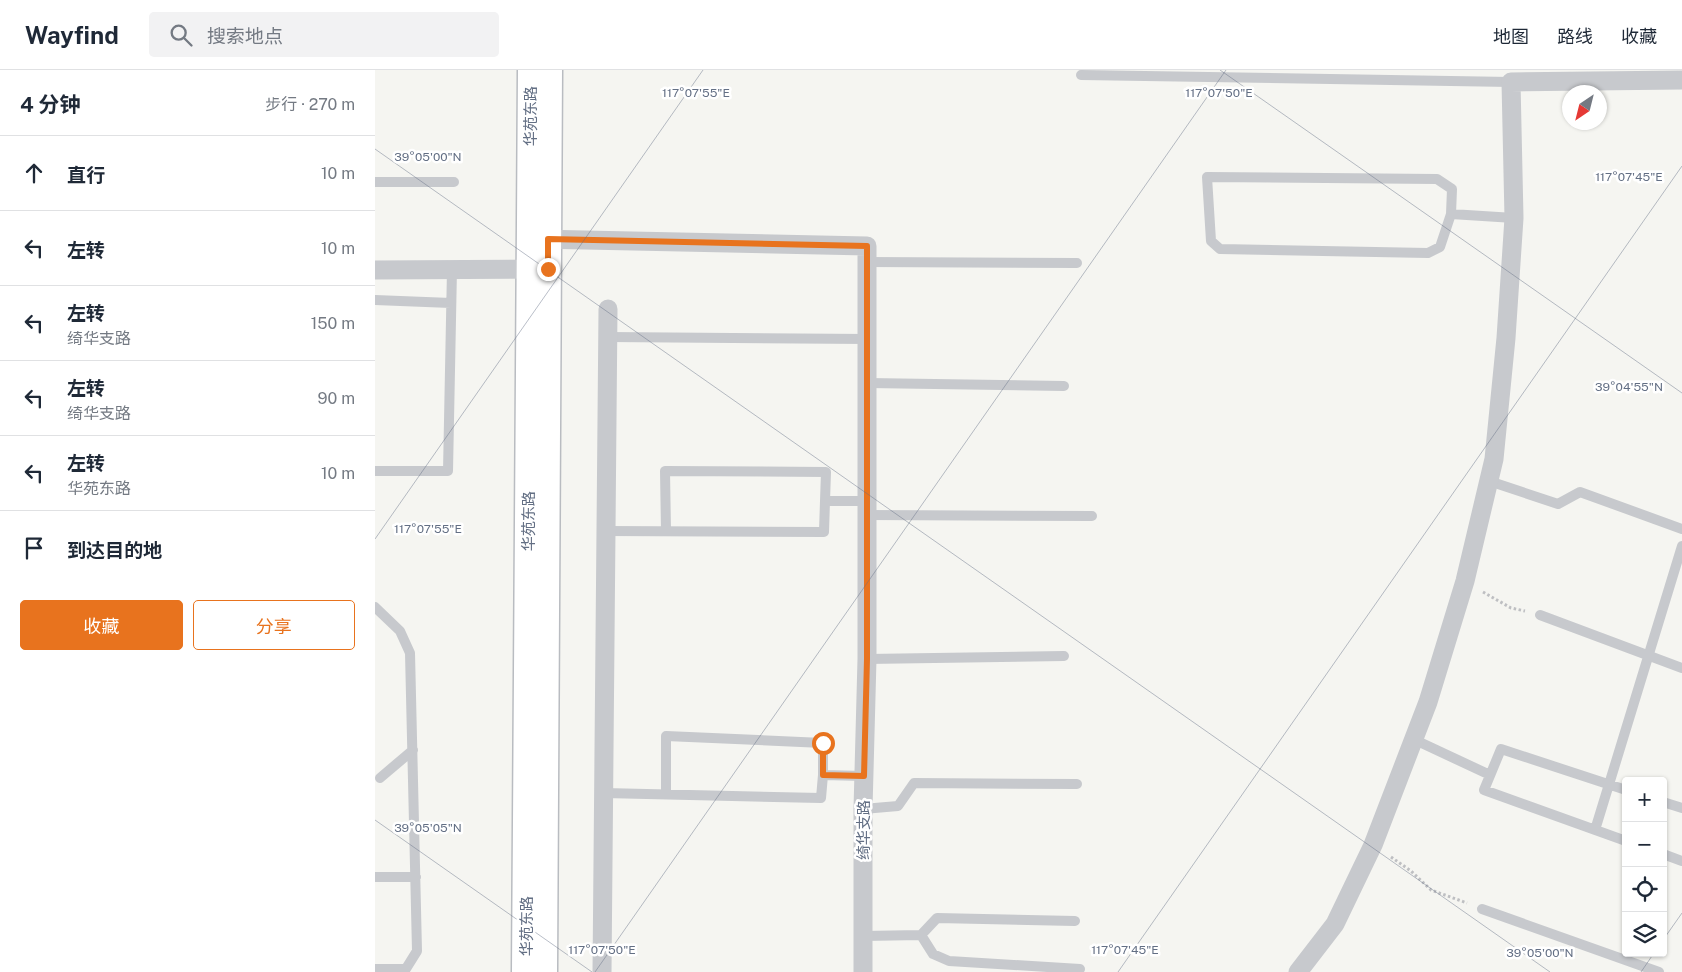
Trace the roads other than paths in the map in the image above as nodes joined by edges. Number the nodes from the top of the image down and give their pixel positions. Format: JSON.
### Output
{"nodes":[{"id":1,"x":531,"y":70,"type":"edge"},
{"id":2,"x":549,"y":70,"type":"edge"},
{"id":3,"x":1451,"y":70,"type":"edge"},
{"id":4,"x":1081,"y":75,"type":"dead end"},
{"id":5,"x":1682,"y":80,"type":"edge"},
{"id":6,"x":1453,"y":81,"type":"junction"},
{"id":7,"x":1511,"y":82,"type":"junction"},
{"id":8,"x":375,"y":182,"type":"edge"},
{"id":9,"x":454,"y":182,"type":"dead end"},
{"id":10,"x":1451,"y":214,"type":"junction"},
{"id":11,"x":1514,"y":218,"type":"junction"},
{"id":12,"x":539,"y":239,"type":"junction"},
{"id":13,"x":867,"y":262,"type":"junction"},
{"id":14,"x":1077,"y":263,"type":"dead end"},
{"id":15,"x":452,"y":269,"type":"junction"},
{"id":16,"x":539,"y":269,"type":"junction"},
{"id":17,"x":375,"y":270,"type":"edge"},
{"id":18,"x":375,"y":300,"type":"edge"},
{"id":19,"x":451,"y":303,"type":"junction"},
{"id":20,"x":607,"y":309,"type":"dead end"},
{"id":21,"x":607,"y":337,"type":"junction"},
{"id":22,"x":868,"y":339,"type":"junction"},
{"id":23,"x":868,"y":383,"type":"junction"},
{"id":24,"x":1064,"y":386,"type":"dead end"},
{"id":25,"x":375,"y":471,"type":"edge"},
{"id":26,"x":1489,"y":481,"type":"junction"},
{"id":27,"x":825,"y":501,"type":"junction"},
{"id":28,"x":867,"y":508,"type":"junction"},
{"id":29,"x":1092,"y":516,"type":"dead end"},
{"id":30,"x":1682,"y":529,"type":"edge"},
{"id":31,"x":606,"y":530,"type":"junction"},
{"id":32,"x":666,"y":531,"type":"junction"},
{"id":33,"x":1682,"y":546,"type":"edge"},
{"id":34,"x":375,"y":607,"type":"edge"},
{"id":35,"x":1540,"y":615,"type":"road end"},
{"id":36,"x":1649,"y":655,"type":"junction"},
{"id":37,"x":1064,"y":656,"type":"dead end"},
{"id":38,"x":867,"y":659,"type":"junction"},
{"id":39,"x":1682,"y":668,"type":"edge"},
{"id":40,"x":1413,"y":740,"type":"junction"},
{"id":41,"x":413,"y":750,"type":"junction"},
{"id":42,"x":823,"y":775,"type":"junction"},
{"id":43,"x":1491,"y":775,"type":"junction"},
{"id":44,"x":864,"y":776,"type":"junction"},
{"id":45,"x":377,"y":778,"type":"edge"},
{"id":46,"x":1077,"y":784,"type":"dead end"},
{"id":47,"x":1609,"y":784,"type":"junction"},
{"id":48,"x":1622,"y":789,"type":"edge"},
{"id":49,"x":604,"y":793,"type":"junction"},
{"id":50,"x":666,"y":794,"type":"junction"},
{"id":51,"x":1667,"y":803,"type":"edge"},
{"id":52,"x":1682,"y":808,"type":"edge"},
{"id":53,"x":863,"y":809,"type":"junction"},
{"id":54,"x":1595,"y":830,"type":"junction"},
{"id":55,"x":1622,"y":840,"type":"edge"},
{"id":56,"x":1667,"y":855,"type":"edge"},
{"id":57,"x":1682,"y":861,"type":"edge"},
{"id":58,"x":375,"y":877,"type":"edge"},
{"id":59,"x":416,"y":877,"type":"junction"},
{"id":60,"x":1482,"y":909,"type":"road end"},
{"id":61,"x":1075,"y":921,"type":"dead end"},
{"id":62,"x":921,"y":935,"type":"junction"},
{"id":63,"x":863,"y":936,"type":"junction"},
{"id":64,"x":375,"y":969,"type":"edge"},
{"id":65,"x":1080,"y":969,"type":"dead end"},
{"id":66,"x":404,"y":971,"type":"edge"},
{"id":67,"x":525,"y":972,"type":"edge"},
{"id":68,"x":544,"y":972,"type":"edge"},
{"id":69,"x":602,"y":972,"type":"edge"},
{"id":70,"x":863,"y":972,"type":"edge"},
{"id":71,"x":1298,"y":972,"type":"edge"},
{"id":72,"x":1659,"y":972,"type":"edge"}],
"edges":[{"from":1,"to":12,"type":"street","name":"华苑东路"},
{"from":2,"to":12,"type":"street","name":"华苑东路"},
{"from":3,"to":6,"type":"lane"},
{"from":4,"to":6,"type":"lane"},
{"from":5,"to":7,"type":"street"},
{"from":6,"to":7,"type":"lane"},
{"from":7,"to":11,"type":"street"},
{"from":8,"to":9,"type":"lane"},
{"from":10,"to":10,"type":"lane"},
{"from":10,"to":11,"type":"lane"},
{"from":11,"to":26,"type":"street"},
{"from":12,"to":13,"type":"street","name":"绮华支路"},
{"from":12,"to":16,"type":"street","name":"华苑东路"},
{"from":13,"to":14,"type":"lane"},
{"from":13,"to":22,"type":"street","name":"绮华支路"},
{"from":15,"to":16,"type":"street"},
{"from":15,"to":17,"type":"street"},
{"from":15,"to":19,"type":"lane"},
{"from":16,"to":67,"type":"street","name":"华苑东路"},
{"from":16,"to":68,"type":"street","name":"华苑东路"},
{"from":18,"to":19,"type":"lane"},
{"from":19,"to":25,"type":"lane"},
{"from":20,"to":21,"type":"street"},
{"from":21,"to":22,"type":"lane"},
{"from":21,"to":31,"type":"street"},
{"from":22,"to":23,"type":"street","name":"绮华支路"},
{"from":23,"to":24,"type":"lane"},
{"from":23,"to":28,"type":"street","name":"绮华支路"},
{"from":26,"to":30,"type":"lane"},
{"from":26,"to":40,"type":"street"},
{"from":27,"to":28,"type":"lane"},
{"from":27,"to":32,"type":"lane"},
{"from":27,"to":32,"type":"lane"},
{"from":28,"to":29,"type":"lane"},
{"from":28,"to":38,"type":"street","name":"绮华支路"},
{"from":31,"to":32,"type":"lane"},
{"from":31,"to":49,"type":"street"},
{"from":33,"to":36,"type":"lane"},
{"from":34,"to":41,"type":"lane"},
{"from":35,"to":36,"type":"lane"},
{"from":36,"to":39,"type":"lane"},
{"from":36,"to":47,"type":"lane"},
{"from":37,"to":38,"type":"lane"},
{"from":38,"to":44,"type":"street","name":"绮华支路"},
{"from":40,"to":43,"type":"lane"},
{"from":40,"to":71,"type":"street"},
{"from":41,"to":45,"type":"lane"},
{"from":41,"to":59,"type":"lane"},
{"from":42,"to":44,"type":"lane"},
{"from":42,"to":50,"type":"lane"},
{"from":42,"to":50,"type":"lane"},
{"from":43,"to":47,"type":"lane"},
{"from":43,"to":54,"type":"lane"},
{"from":44,"to":53,"type":"street","name":"绮华支路"},
{"from":46,"to":53,"type":"lane"},
{"from":47,"to":48,"type":"lane"},
{"from":47,"to":54,"type":"lane"},
{"from":49,"to":50,"type":"lane"},
{"from":49,"to":69,"type":"street"},
{"from":51,"to":52,"type":"lane"},
{"from":53,"to":63,"type":"street","name":"绮华支路"},
{"from":54,"to":55,"type":"lane"},
{"from":56,"to":57,"type":"lane"},
{"from":58,"to":59,"type":"lane"},
{"from":59,"to":66,"type":"lane"},
{"from":60,"to":72,"type":"lane"},
{"from":61,"to":62,"type":"lane"},
{"from":62,"to":63,"type":"lane"},
{"from":62,"to":65,"type":"lane"},
{"from":63,"to":70,"type":"street","name":"绮华支路"},
{"from":64,"to":66,"type":"lane"}]}
